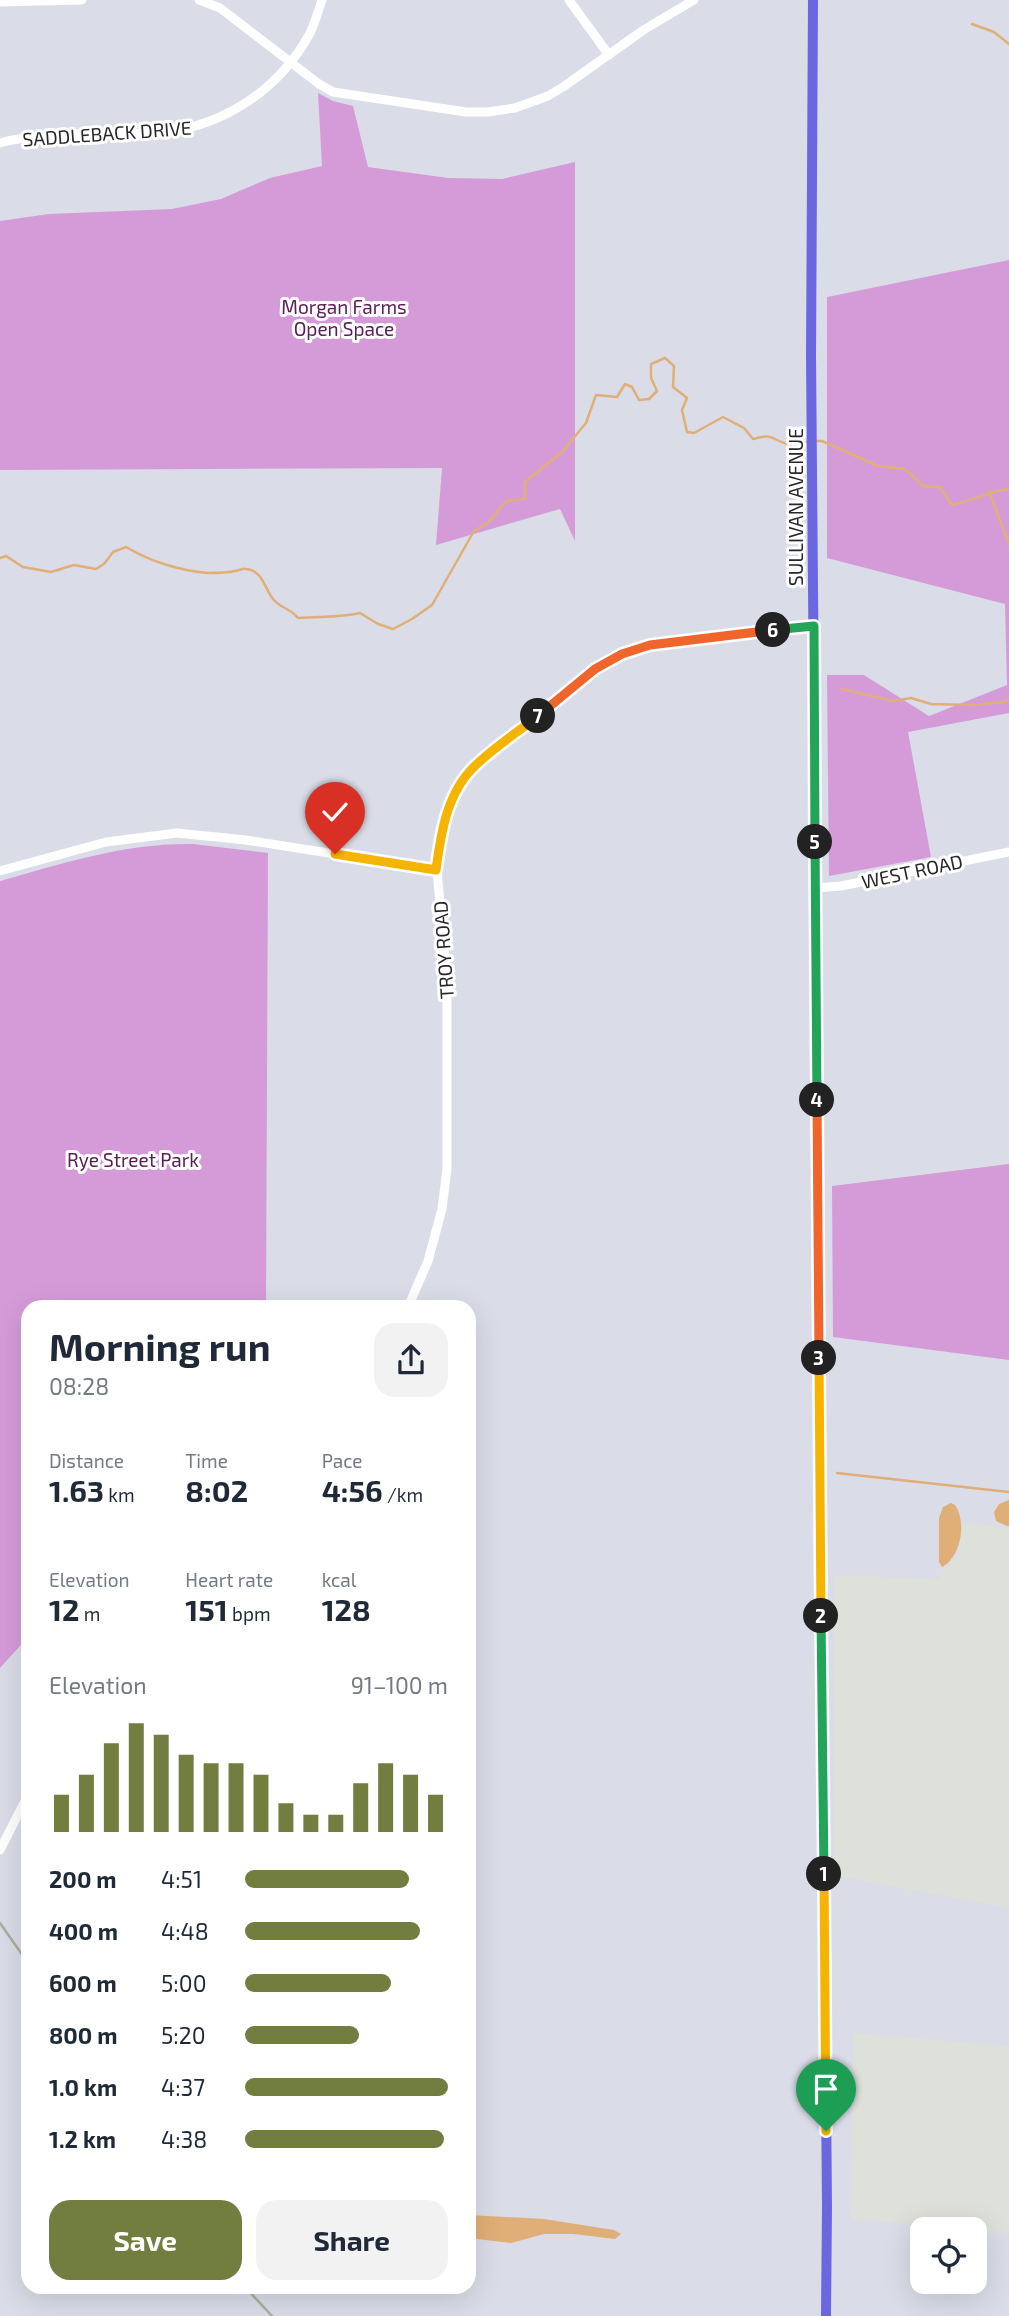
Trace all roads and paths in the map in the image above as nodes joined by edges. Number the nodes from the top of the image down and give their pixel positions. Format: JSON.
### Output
{"nodes":[{"id":1,"x":82,"y":0,"type":"edge"},
{"id":2,"x":199,"y":0,"type":"edge"},
{"id":3,"x":322,"y":0,"type":"edge"},
{"id":4,"x":569,"y":0,"type":"edge"},
{"id":5,"x":694,"y":0,"type":"edge"},
{"id":6,"x":813,"y":0,"type":"edge"},
{"id":7,"x":0,"y":2,"type":"edge"},
{"id":8,"x":609,"y":55,"type":"junction"},
{"id":9,"x":292,"y":62,"type":"junction"},
{"id":10,"x":0,"y":143,"type":"edge"},
{"id":11,"x":814,"y":626,"type":"junction"},
{"id":12,"x":1009,"y":852,"type":"edge"},
{"id":13,"x":436,"y":870,"type":"junction"},
{"id":14,"x":0,"y":871,"type":"edge"},
{"id":15,"x":815,"y":888,"type":"junction"},
{"id":16,"x":411,"y":1300,"type":"edge"},
{"id":17,"x":21,"y":1809,"type":"edge"},
{"id":18,"x":0,"y":1850,"type":"edge"},
{"id":19,"x":826,"y":2316,"type":"edge"}],
"edges":[{"from":1,"to":7,"type":"street"},
{"from":2,"to":9,"type":"street"},
{"from":3,"to":9,"type":"street","name":"SADDLEBACK DRIVE"},
{"from":4,"to":8,"type":"street"},
{"from":5,"to":8,"type":"street"},
{"from":6,"to":11,"type":"main road","name":"SULLIVAN AVENUE"},
{"from":8,"to":9,"type":"street"},
{"from":9,"to":10,"type":"street","name":"SADDLEBACK DRIVE"},
{"from":11,"to":13,"type":"street","name":"TROY ROAD"},
{"from":11,"to":15,"type":"main road","name":"SULLIVAN AVENUE"},
{"from":12,"to":15,"type":"street","name":"WEST ROAD"},
{"from":13,"to":14,"type":"street"},
{"from":13,"to":16,"type":"street","name":"TROY ROAD"},
{"from":15,"to":19,"type":"main road","name":"SULLIVAN AVENUE"},
{"from":17,"to":18,"type":"street"}]}
